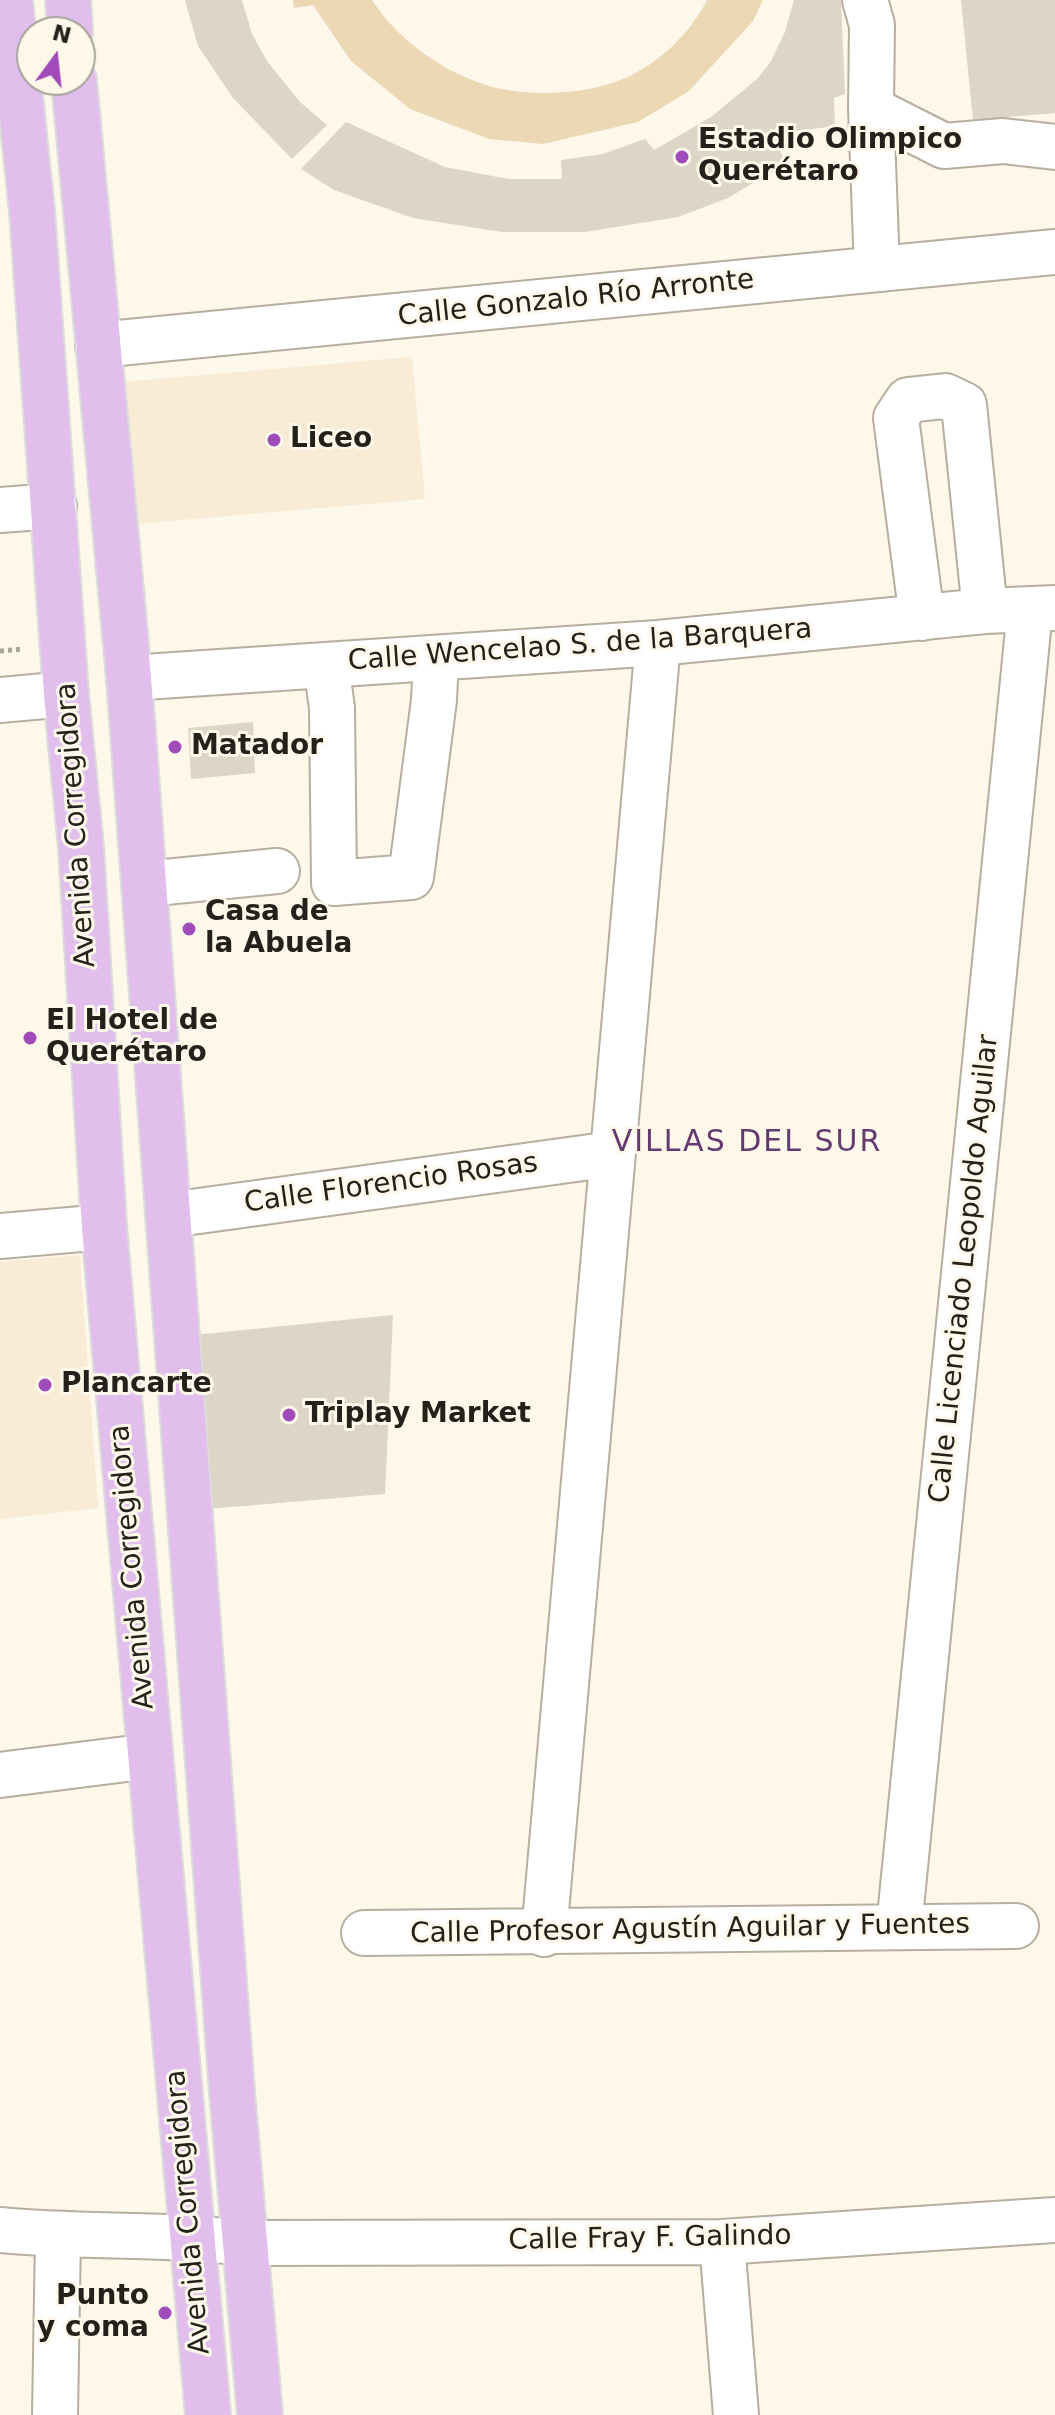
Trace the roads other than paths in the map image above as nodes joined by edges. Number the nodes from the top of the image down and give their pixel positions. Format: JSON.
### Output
{"nodes":[{"id":1,"x":10,"y":0,"type":"edge"},
{"id":2,"x":865,"y":0,"type":"edge"},
{"id":3,"x":75,"y":96,"type":"edge"},
{"id":4,"x":871,"y":109,"type":"junction"},
{"id":5,"x":1055,"y":147,"type":"edge"},
{"id":6,"x":13,"y":173,"type":"edge"},
{"id":7,"x":1055,"y":252,"type":"edge"},
{"id":8,"x":877,"y":269,"type":"junction"},
{"id":9,"x":98,"y":345,"type":"junction"},
{"id":10,"x":54,"y":506,"type":"junction"},
{"id":11,"x":0,"y":510,"type":"edge"},
{"id":12,"x":1043,"y":609,"type":"edge"},
{"id":13,"x":985,"y":611,"type":"junction"},
{"id":14,"x":922,"y":618,"type":"junction"},
{"id":15,"x":658,"y":643,"type":"junction"},
{"id":16,"x":436,"y":658,"type":"junction"},
{"id":17,"x":326,"y":665,"type":"junction"},
{"id":18,"x":129,"y":678,"type":"junction"},
{"id":19,"x":66,"y":694,"type":"junction"},
{"id":20,"x":0,"y":700,"type":"edge"},
{"id":21,"x":277,"y":871,"type":"dead end"},
{"id":22,"x":145,"y":884,"type":"junction"},
{"id":23,"x":612,"y":1154,"type":"junction"},
{"id":24,"x":170,"y":1215,"type":"junction"},
{"id":25,"x":104,"y":1227,"type":"junction"},
{"id":26,"x":0,"y":1236,"type":"edge"},
{"id":27,"x":150,"y":1756,"type":"junction"},
{"id":28,"x":0,"y":1775,"type":"edge"},
{"id":29,"x":1016,"y":1926,"type":"dead end"},
{"id":30,"x":899,"y":1927,"type":"junction"},
{"id":31,"x":364,"y":1933,"type":"dead end"},
{"id":32,"x":544,"y":1934,"type":"junction"},
{"id":33,"x":1055,"y":2220,"type":"edge"},
{"id":34,"x":0,"y":2230,"type":"edge"},
{"id":35,"x":58,"y":2235,"type":"junction"},
{"id":36,"x":190,"y":2236,"type":"junction"},
{"id":37,"x":722,"y":2242,"type":"junction"},
{"id":38,"x":244,"y":2243,"type":"junction"},
{"id":39,"x":55,"y":2415,"type":"edge"},
{"id":40,"x":208,"y":2415,"type":"edge"},
{"id":41,"x":260,"y":2415,"type":"edge"},
{"id":42,"x":736,"y":2415,"type":"edge"}],
"edges":[{"from":1,"to":6,"type":"main road","name":"Avenida Corregidora"},
{"from":2,"to":4,"type":"street"},
{"from":3,"to":9,"type":"main road","name":"Avenida Corregidora"},
{"from":4,"to":5,"type":"street"},
{"from":4,"to":8,"type":"street"},
{"from":6,"to":10,"type":"main road","name":"Avenida Corregidora"},
{"from":7,"to":8,"type":"street","name":"Calle Gonzalo Río Arronte"},
{"from":8,"to":9,"type":"street","name":"Calle Gonzalo Río Arronte"},
{"from":9,"to":18,"type":"main road","name":"Avenida Corregidora"},
{"from":10,"to":11,"type":"street"},
{"from":10,"to":19,"type":"main road","name":"Avenida Corregidora"},
{"from":12,"to":13,"type":"street","name":"Calle Wencelao S. de la Barquera"},
{"from":12,"to":30,"type":"street","name":"Calle Licenciado Leopoldo Aguilar"},
{"from":13,"to":14,"type":"street","name":"Calle Wencelao S. de la Barquera"},
{"from":13,"to":14,"type":"street"},
{"from":14,"to":15,"type":"street","name":"Calle Wencelao S. de la Barquera"},
{"from":15,"to":16,"type":"street","name":"Calle Wencelao S. de la Barquera"},
{"from":15,"to":23,"type":"street"},
{"from":16,"to":17,"type":"street","name":"Calle Wencelao S. de la Barquera"},
{"from":16,"to":17,"type":"street"},
{"from":17,"to":18,"type":"street","name":"Calle Wencelao S. de la Barquera"},
{"from":18,"to":22,"type":"main road","name":"Avenida Corregidora"},
{"from":19,"to":20,"type":"street"},
{"from":19,"to":25,"type":"main road","name":"Avenida Corregidora"},
{"from":21,"to":22,"type":"street"},
{"from":22,"to":24,"type":"main road","name":"Avenida Corregidora"},
{"from":23,"to":24,"type":"street","name":"Calle Florencio Rosas"},
{"from":23,"to":32,"type":"street"},
{"from":24,"to":38,"type":"main road","name":"Avenida Corregidora"},
{"from":25,"to":26,"type":"street"},
{"from":25,"to":27,"type":"main road","name":"Avenida Corregidora"},
{"from":27,"to":28,"type":"street"},
{"from":27,"to":36,"type":"main road","name":"Avenida Corregidora"},
{"from":29,"to":30,"type":"street","name":"Calle Profesor Agustín Aguilar y Fuentes"},
{"from":30,"to":32,"type":"street","name":"Calle Profesor Agustín Aguilar y Fuentes"},
{"from":31,"to":32,"type":"street","name":"Calle Profesor Agustín Aguilar y Fuentes"},
{"from":33,"to":37,"type":"street","name":"Calle Fray F. Galindo"},
{"from":34,"to":35,"type":"street","name":"Calle Fray F. Galindo"},
{"from":35,"to":36,"type":"street","name":"Calle Fray F. Galindo"},
{"from":35,"to":39,"type":"street"},
{"from":36,"to":38,"type":"street","name":"Calle Fray F. Galindo"},
{"from":36,"to":40,"type":"main road","name":"Avenida Corregidora"},
{"from":37,"to":38,"type":"street","name":"Calle Fray F. Galindo"},
{"from":37,"to":42,"type":"street"},
{"from":38,"to":41,"type":"main road","name":"Avenida Corregidora"}]}
